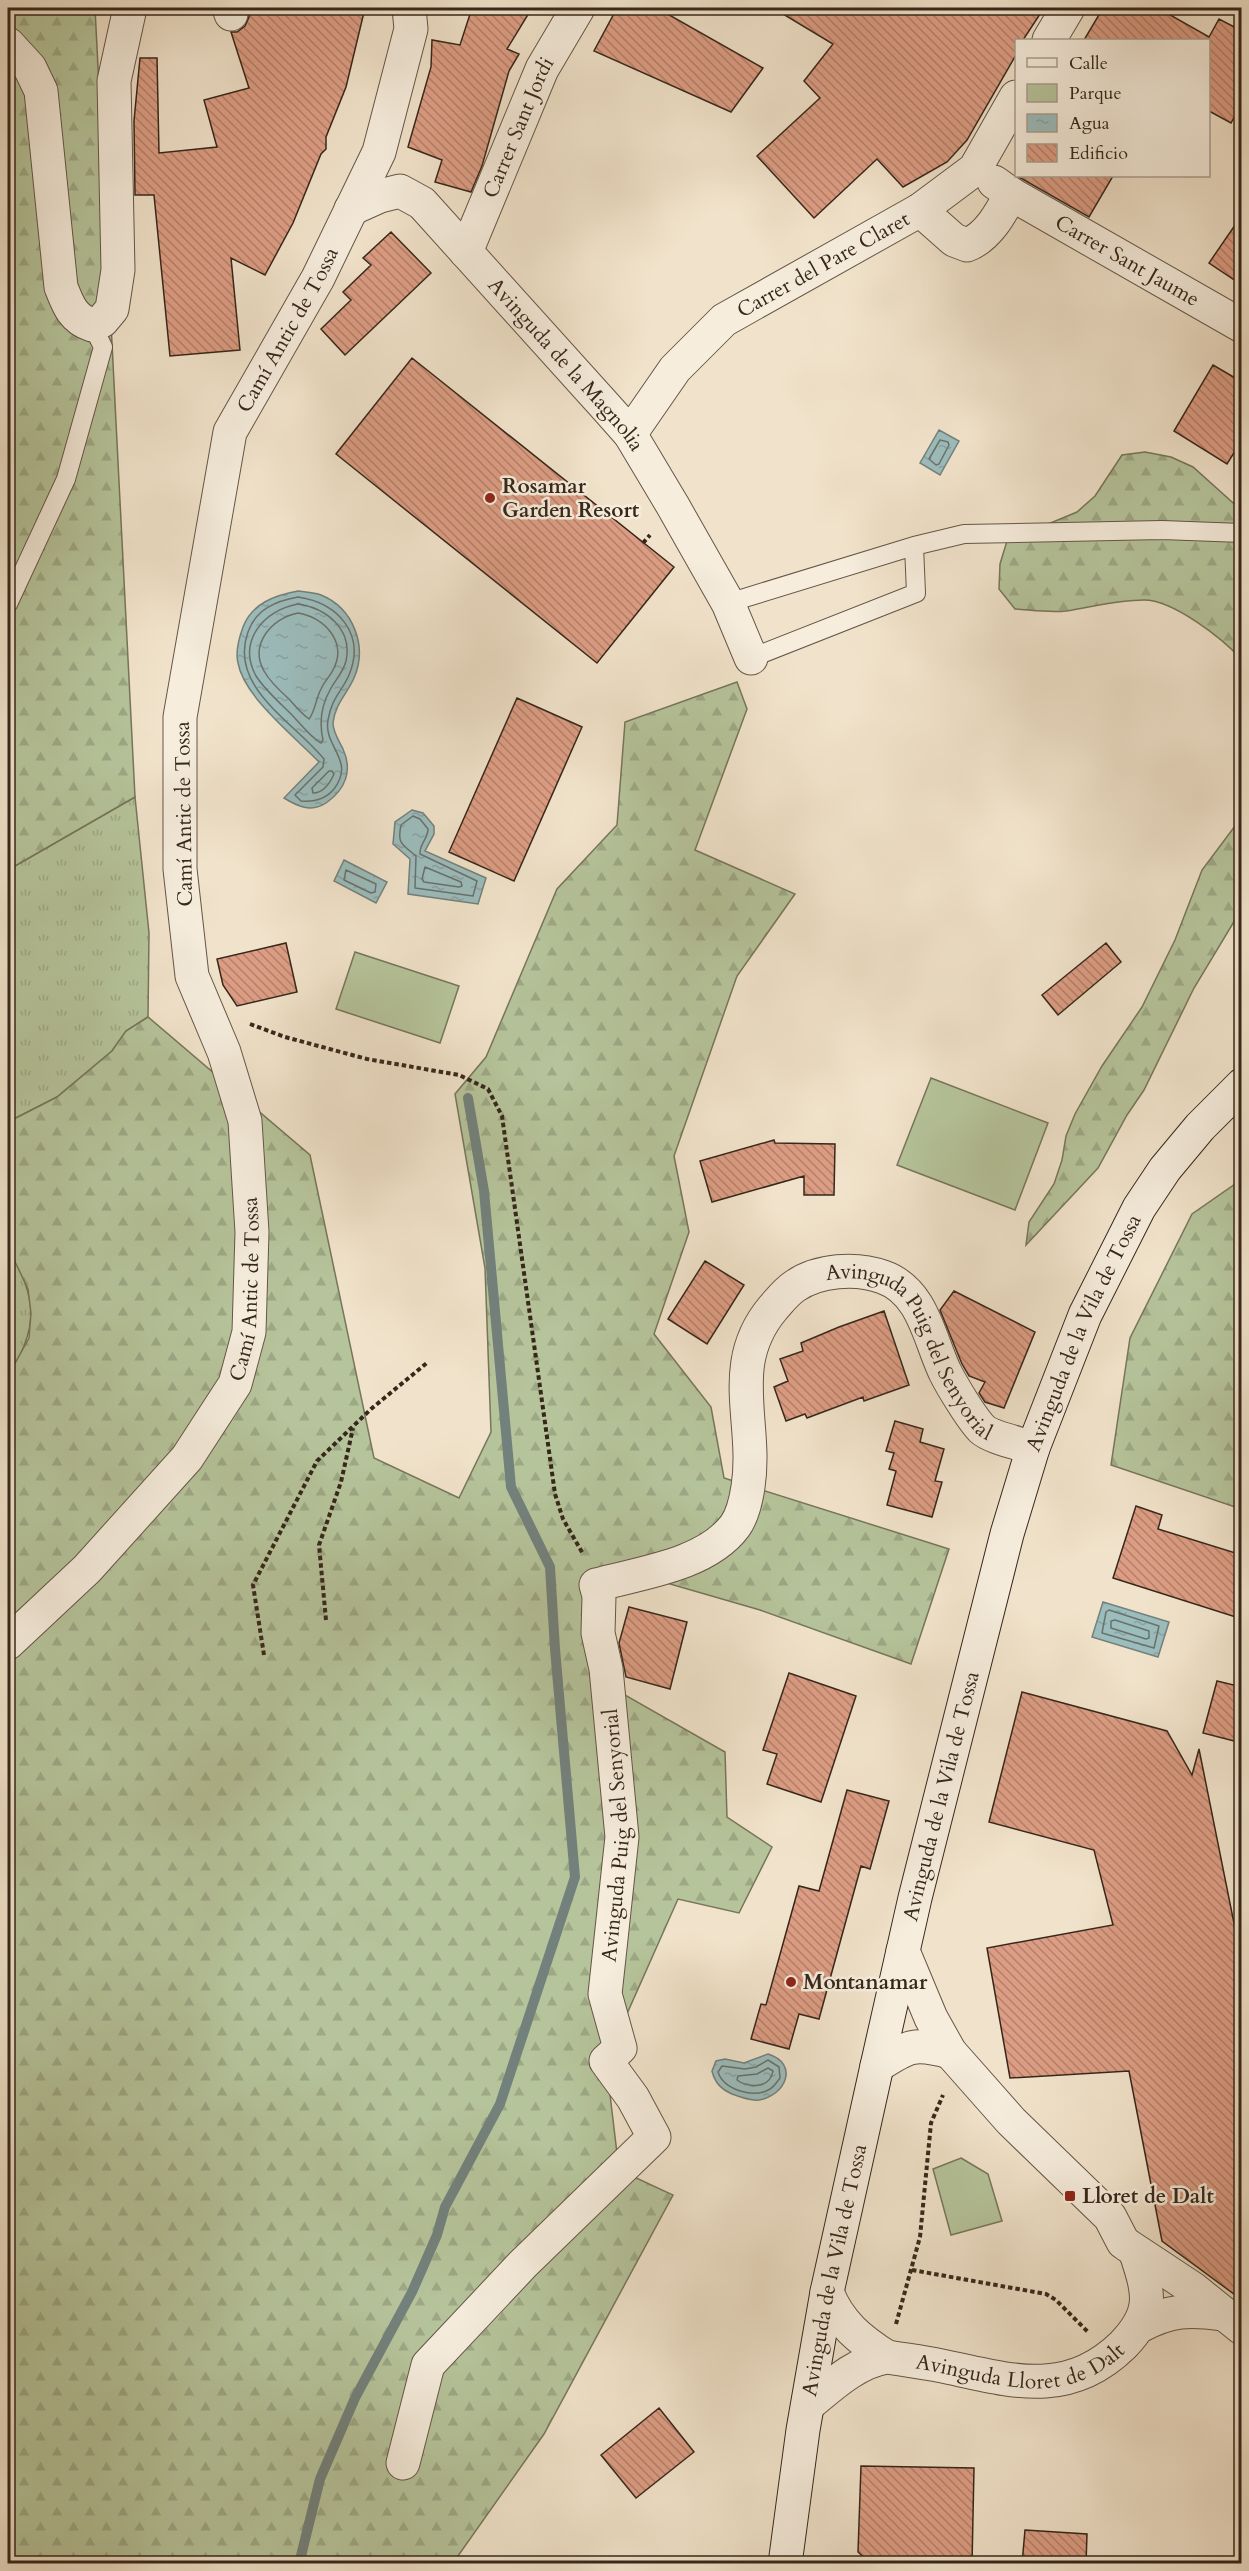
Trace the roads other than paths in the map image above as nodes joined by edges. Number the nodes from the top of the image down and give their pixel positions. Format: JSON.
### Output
{"nodes":[{"id":1,"x":130,"y":8,"type":"edge"},
{"id":2,"x":409,"y":8,"type":"edge"},
{"id":3,"x":578,"y":8,"type":"edge"},
{"id":4,"x":1068,"y":8,"type":"edge"},
{"id":5,"x":1050,"y":39,"type":"edge"},
{"id":6,"x":8,"y":44,"type":"edge"},
{"id":7,"x":1015,"y":100,"type":"edge"},
{"id":8,"x":379,"y":152,"type":"junction"},
{"id":9,"x":975,"y":170,"type":"junction"},
{"id":10,"x":400,"y":191,"type":"junction"},
{"id":11,"x":1011,"y":194,"type":"junction"},
{"id":12,"x":351,"y":209,"type":"junction"},
{"id":13,"x":920,"y":210,"type":"junction"},
{"id":14,"x":466,"y":252,"type":"junction"},
{"id":15,"x":92,"y":326,"type":"junction"},
{"id":16,"x":1242,"y":326,"type":"edge"},
{"id":17,"x":630,"y":434,"type":"junction"},
{"id":18,"x":1242,"y":533,"type":"edge"},
{"id":19,"x":914,"y":546,"type":"junction"},
{"id":20,"x":728,"y":603,"type":"junction"},
{"id":21,"x":8,"y":604,"type":"edge"},
{"id":22,"x":752,"y":658,"type":"joint"},
{"id":23,"x":1242,"y":1085,"type":"edge"},
{"id":24,"x":1033,"y":1448,"type":"junction"},
{"id":25,"x":8,"y":1643,"type":"edge"},
{"id":26,"x":903,"y":1951,"type":"junction"},
{"id":27,"x":950,"y":2052,"type":"junction"},
{"id":28,"x":877,"y":2066,"type":"junction"},
{"id":29,"x":1130,"y":2247,"type":"junction"},
{"id":30,"x":827,"y":2292,"type":"junction"},
{"id":31,"x":1232,"y":2321,"type":"edge"},
{"id":32,"x":1140,"y":2326,"type":"junction"},
{"id":33,"x":890,"y":2345,"type":"junction"},
{"id":34,"x":808,"y":2405,"type":"junction"},
{"id":35,"x":403,"y":2463,"type":"dead end"},
{"id":36,"x":785,"y":2564,"type":"edge"}],
"edges":[{"from":1,"to":15,"type":"street"},
{"from":2,"to":8,"type":"street","name":"Camí Antic de Tossa"},
{"from":3,"to":14,"type":"street","name":"Carrer Sant Jordi"},
{"from":4,"to":5,"type":"street"},
{"from":6,"to":15,"type":"street"},
{"from":7,"to":9,"type":"street","name":"Carrer del Pare Claret"},
{"from":8,"to":10,"type":"street","name":"Avinguda de la Magnolia"},
{"from":8,"to":12,"type":"street","name":"Camí Antic de Tossa"},
{"from":9,"to":11,"type":"street","name":"Carrer Sant Jaume"},
{"from":9,"to":13,"type":"street","name":"Carrer del Pare Claret"},
{"from":10,"to":12,"type":"street"},
{"from":10,"to":14,"type":"street","name":"Avinguda de la Magnolia"},
{"from":11,"to":13,"type":"street"},
{"from":11,"to":16,"type":"street","name":"Carrer Sant Jaume"},
{"from":12,"to":25,"type":"street","name":"Camí Antic de Tossa"},
{"from":13,"to":17,"type":"street","name":"Carrer del Pare Claret"},
{"from":14,"to":17,"type":"street","name":"Avinguda de la Magnolia"},
{"from":15,"to":21,"type":"lane"},
{"from":17,"to":20,"type":"street","name":"Avinguda de la Magnolia"},
{"from":18,"to":19,"type":"lane"},
{"from":19,"to":20,"type":"lane"},
{"from":19,"to":22,"type":"lane"},
{"from":20,"to":22,"type":"street","name":"Avinguda de la Magnolia"},
{"from":23,"to":24,"type":"street","name":"Avinguda de la Vila de Tossa"},
{"from":24,"to":26,"type":"street","name":"Avinguda de la Vila de Tossa"},
{"from":24,"to":35,"type":"street","name":"Avinguda Puig del Senyorial"},
{"from":26,"to":27,"type":"street","name":"Avinguda Lloret de Dalt"},
{"from":26,"to":28,"type":"street","name":"Avinguda de la Vila de Tossa"},
{"from":27,"to":28,"type":"street"},
{"from":27,"to":29,"type":"street","name":"Avinguda Lloret de Dalt"},
{"from":28,"to":30,"type":"street","name":"Avinguda de la Vila de Tossa"},
{"from":29,"to":31,"type":"street","name":"Avinguda Lloret de Dalt"},
{"from":29,"to":32,"type":"street","name":"Avinguda Lloret de Dalt"},
{"from":30,"to":33,"type":"street","name":"Avinguda Lloret de Dalt"},
{"from":30,"to":34,"type":"street","name":"Avinguda de la Vila de Tossa"},
{"from":31,"to":32,"type":"street","name":"Avinguda Lloret de Dalt"},
{"from":32,"to":33,"type":"street","name":"Avinguda Lloret de Dalt"},
{"from":33,"to":34,"type":"street","name":"Avinguda Lloret de Dalt"},
{"from":34,"to":36,"type":"street","name":"Avinguda de la Vila de Tossa"}]}
